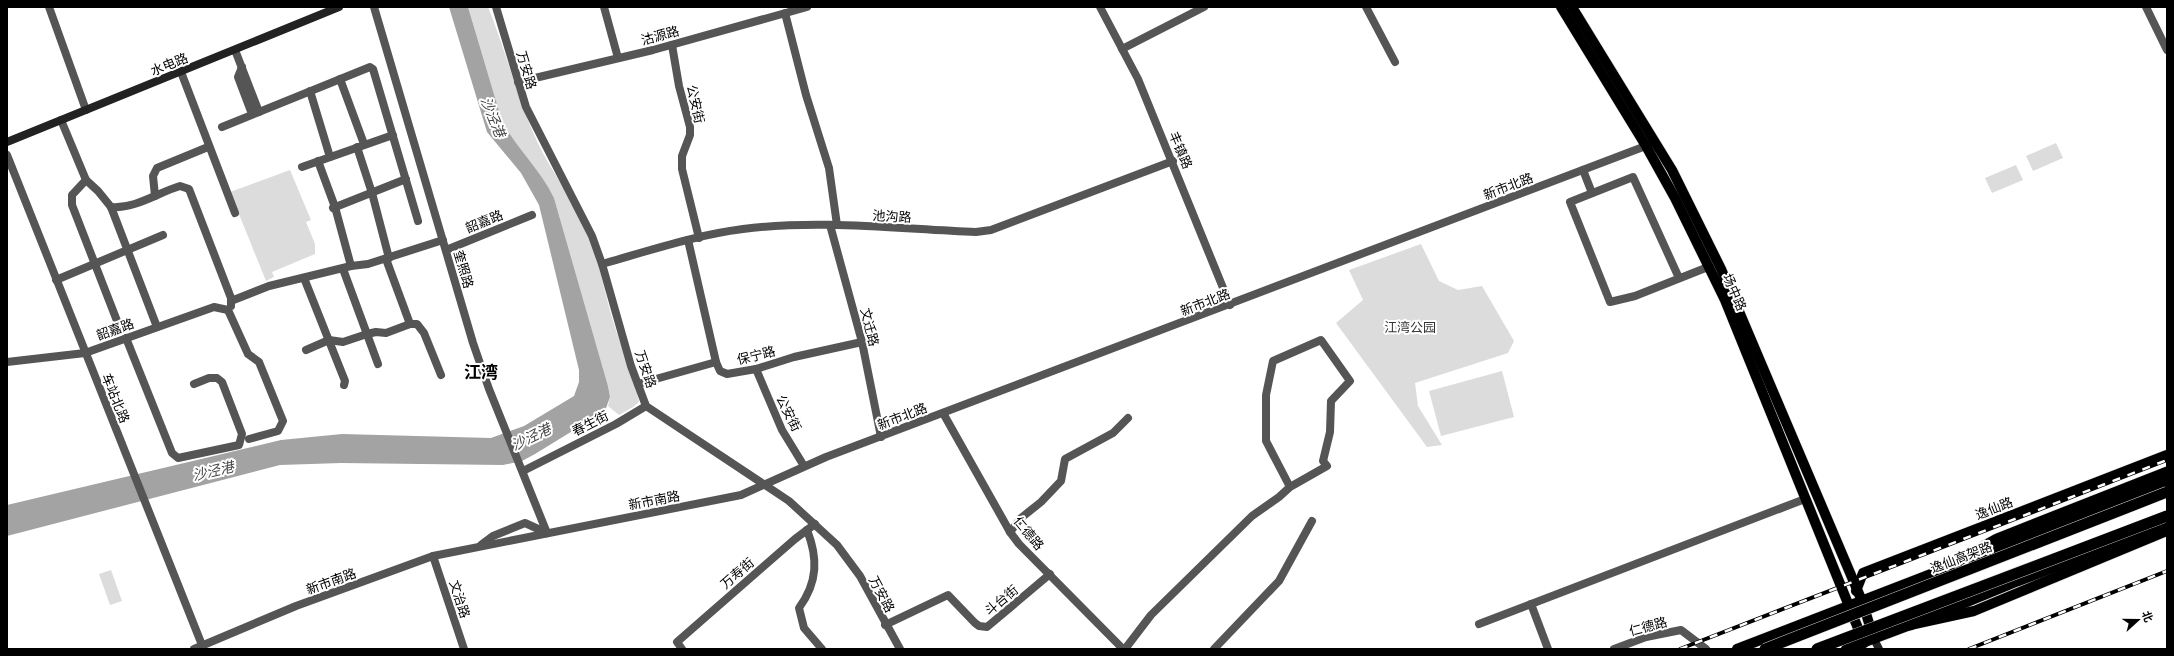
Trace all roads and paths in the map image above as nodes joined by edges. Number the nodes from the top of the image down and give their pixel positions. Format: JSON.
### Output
{"nodes":[{"id":1,"x":49,"y":7,"type":"edge"},
{"id":2,"x":339,"y":7,"type":"edge"},
{"id":3,"x":374,"y":7,"type":"edge"},
{"id":4,"x":496,"y":7,"type":"edge"},
{"id":5,"x":604,"y":7,"type":"edge"},
{"id":6,"x":807,"y":7,"type":"edge"},
{"id":7,"x":1100,"y":7,"type":"edge"},
{"id":8,"x":1204,"y":7,"type":"edge"},
{"id":9,"x":1366,"y":7,"type":"edge"},
{"id":10,"x":1561,"y":7,"type":"edge"},
{"id":11,"x":1572,"y":7,"type":"edge"},
{"id":12,"x":2146,"y":7,"type":"edge"},
{"id":13,"x":785,"y":13,"type":"junction"},
{"id":14,"x":672,"y":45,"type":"junction"},
{"id":15,"x":1122,"y":49,"type":"junction"},
{"id":16,"x":235,"y":50,"type":"junction"},
{"id":17,"x":2167,"y":50,"type":"edge"},
{"id":18,"x":618,"y":58,"type":"junction"},
{"id":19,"x":1395,"y":62,"type":"dead end"},
{"id":20,"x":181,"y":72,"type":"junction"},
{"id":21,"x":340,"y":79,"type":"junction"},
{"id":22,"x":518,"y":82,"type":"junction"},
{"id":23,"x":310,"y":91,"type":"junction"},
{"id":24,"x":86,"y":110,"type":"junction"},
{"id":25,"x":256,"y":113,"type":"junction"},
{"id":26,"x":61,"y":120,"type":"junction"},
{"id":27,"x":222,"y":127,"type":"dead end"},
{"id":28,"x":393,"y":135,"type":"junction"},
{"id":29,"x":7,"y":142,"type":"edge"},
{"id":30,"x":1651,"y":144,"type":"junction"},
{"id":31,"x":208,"y":146,"type":"junction"},
{"id":32,"x":360,"y":146,"type":"junction"},
{"id":33,"x":7,"y":155,"type":"edge"},
{"id":34,"x":330,"y":157,"type":"junction"},
{"id":35,"x":318,"y":161,"type":"junction"},
{"id":36,"x":1173,"y":161,"type":"junction"},
{"id":37,"x":302,"y":167,"type":"dead end"},
{"id":38,"x":1583,"y":170,"type":"junction"},
{"id":39,"x":406,"y":179,"type":"junction"},
{"id":40,"x":86,"y":180,"type":"junction"},
{"id":41,"x":372,"y":193,"type":"junction"},
{"id":42,"x":1592,"y":193,"type":"junction"},
{"id":43,"x":155,"y":196,"type":"junction"},
{"id":44,"x":111,"y":207,"type":"junction"},
{"id":45,"x":334,"y":208,"type":"junction"},
{"id":46,"x":235,"y":212,"type":"dead end"},
{"id":47,"x":532,"y":215,"type":"dead end"},
{"id":48,"x":418,"y":221,"type":"dead end"},
{"id":49,"x":834,"y":225,"type":"junction"},
{"id":50,"x":163,"y":235,"type":"dead end"},
{"id":51,"x":699,"y":238,"type":"junction"},
{"id":52,"x":443,"y":240,"type":"junction"},
{"id":53,"x":688,"y":240,"type":"junction"},
{"id":54,"x":127,"y":250,"type":"junction"},
{"id":55,"x":446,"y":250,"type":"junction"},
{"id":56,"x":387,"y":258,"type":"junction"},
{"id":57,"x":94,"y":264,"type":"junction"},
{"id":58,"x":602,"y":264,"type":"junction"},
{"id":59,"x":1708,"y":267,"type":"junction"},
{"id":60,"x":347,"y":268,"type":"junction"},
{"id":61,"x":304,"y":278,"type":"junction"},
{"id":62,"x":1679,"y":278,"type":"junction"},
{"id":63,"x":56,"y":280,"type":"junction"},
{"id":64,"x":231,"y":301,"type":"junction"},
{"id":65,"x":1230,"y":305,"type":"junction"},
{"id":66,"x":228,"y":310,"type":"junction"},
{"id":67,"x":410,"y":324,"type":"junction"},
{"id":68,"x":119,"y":326,"type":"dead end"},
{"id":69,"x":157,"y":327,"type":"junction"},
{"id":70,"x":367,"y":334,"type":"junction"},
{"id":71,"x":126,"y":338,"type":"junction"},
{"id":72,"x":329,"y":340,"type":"junction"},
{"id":73,"x":862,"y":342,"type":"junction"},
{"id":74,"x":306,"y":350,"type":"dead end"},
{"id":75,"x":85,"y":353,"type":"junction"},
{"id":76,"x":7,"y":362,"type":"edge"},
{"id":77,"x":716,"y":362,"type":"junction"},
{"id":78,"x":378,"y":364,"type":"dead end"},
{"id":79,"x":756,"y":369,"type":"junction"},
{"id":80,"x":441,"y":375,"type":"dead end"},
{"id":81,"x":194,"y":384,"type":"dead end"},
{"id":82,"x":638,"y":384,"type":"junction"},
{"id":83,"x":344,"y":385,"type":"dead end"},
{"id":84,"x":646,"y":406,"type":"junction"},
{"id":85,"x":943,"y":413,"type":"junction"},
{"id":86,"x":1128,"y":418,"type":"dead end"},
{"id":87,"x":881,"y":437,"type":"junction"},
{"id":88,"x":249,"y":439,"type":"dead end"},
{"id":89,"x":2167,"y":455,"type":"edge"},
{"id":90,"x":804,"y":466,"type":"junction"},
{"id":91,"x":523,"y":471,"type":"junction"},
{"id":92,"x":2167,"y":472,"type":"edge"},
{"id":93,"x":2167,"y":481,"type":"edge"},
{"id":94,"x":764,"y":484,"type":"junction"},
{"id":95,"x":1290,"y":487,"type":"junction"},
{"id":96,"x":2167,"y":492,"type":"edge"},
{"id":97,"x":1805,"y":499,"type":"junction"},
{"id":98,"x":2167,"y":515,"type":"edge"},
{"id":99,"x":1312,"y":521,"type":"dead end"},
{"id":100,"x":815,"y":524,"type":"junction"},
{"id":101,"x":2167,"y":524,"type":"edge"},
{"id":102,"x":807,"y":530,"type":"junction"},
{"id":103,"x":2167,"y":531,"type":"edge"},
{"id":104,"x":1010,"y":532,"type":"junction"},
{"id":105,"x":547,"y":533,"type":"junction"},
{"id":106,"x":480,"y":546,"type":"junction"},
{"id":107,"x":433,"y":556,"type":"junction"},
{"id":108,"x":1949,"y":566,"type":"junction"},
{"id":109,"x":1050,"y":574,"type":"junction"},
{"id":110,"x":1857,"y":588,"type":"junction"},
{"id":111,"x":1862,"y":601,"type":"junction"},
{"id":112,"x":1531,"y":604,"type":"junction"},
{"id":113,"x":1850,"y":606,"type":"junction"},
{"id":114,"x":1479,"y":624,"type":"dead end"},
{"id":115,"x":885,"y":625,"type":"junction"},
{"id":116,"x":1910,"y":625,"type":"junction"},
{"id":117,"x":1874,"y":639,"type":"junction"},
{"id":118,"x":680,"y":646,"type":"edge"},
{"id":119,"x":1865,"y":646,"type":"edge"},
{"id":120,"x":203,"y":647,"type":"edge"},
{"id":121,"x":194,"y":649,"type":"edge"},
{"id":122,"x":464,"y":649,"type":"edge"},
{"id":123,"x":822,"y":649,"type":"edge"},
{"id":124,"x":900,"y":649,"type":"edge"},
{"id":125,"x":1124,"y":649,"type":"edge"},
{"id":126,"x":1214,"y":649,"type":"edge"},
{"id":127,"x":1548,"y":649,"type":"edge"},
{"id":128,"x":1614,"y":649,"type":"edge"},
{"id":129,"x":1706,"y":649,"type":"edge"},
{"id":130,"x":1737,"y":649,"type":"edge"},
{"id":131,"x":1765,"y":649,"type":"edge"},
{"id":132,"x":1817,"y":649,"type":"edge"},
{"id":133,"x":1846,"y":649,"type":"edge"},
{"id":134,"x":1879,"y":649,"type":"edge"}],
"edges":[{"from":1,"to":24,"type":"street"},
{"from":2,"to":16,"type":"main road","name":"水电路"},
{"from":3,"to":52,"type":"street","name":"奎照路"},
{"from":4,"to":22,"type":"street","name":"万安路"},
{"from":5,"to":18,"type":"street"},
{"from":6,"to":13,"type":"street","name":"沽源路"},
{"from":7,"to":15,"type":"street","name":"丰镇路"},
{"from":8,"to":15,"type":"street"},
{"from":9,"to":19,"type":"street"},
{"from":10,"to":30,"type":"main road","name":"场中路"},
{"from":11,"to":30,"type":"main road","name":"场中路"},
{"from":12,"to":17,"type":"street"},
{"from":13,"to":14,"type":"street","name":"沽源路"},
{"from":13,"to":49,"type":"street","name":"文迁路"},
{"from":14,"to":18,"type":"street","name":"沽源路"},
{"from":14,"to":51,"type":"street","name":"公安街"},
{"from":15,"to":36,"type":"street","name":"丰镇路"},
{"from":16,"to":20,"type":"main road","name":"水电路"},
{"from":16,"to":25,"type":"street"},
{"from":18,"to":22,"type":"street","name":"沽源路"},
{"from":20,"to":24,"type":"main road","name":"水电路"},
{"from":20,"to":31,"type":"street"},
{"from":21,"to":23,"type":"street"},
{"from":21,"to":28,"type":"street"},
{"from":21,"to":32,"type":"street"},
{"from":22,"to":58,"type":"street","name":"万安路"},
{"from":23,"to":25,"type":"street"},
{"from":23,"to":34,"type":"street"},
{"from":24,"to":26,"type":"main road","name":"水电路"},
{"from":25,"to":27,"type":"street"},
{"from":26,"to":29,"type":"main road","name":"水电路"},
{"from":26,"to":40,"type":"street"},
{"from":28,"to":32,"type":"street"},
{"from":28,"to":39,"type":"street"},
{"from":30,"to":38,"type":"street","name":"新市北路"},
{"from":30,"to":59,"type":"main road","name":"场中路"},
{"from":30,"to":110,"type":"main road","name":"场中路"},
{"from":31,"to":43,"type":"street"},
{"from":31,"to":46,"type":"street"},
{"from":32,"to":34,"type":"street"},
{"from":32,"to":41,"type":"street"},
{"from":33,"to":63,"type":"street","name":"车站北路"},
{"from":34,"to":35,"type":"street"},
{"from":35,"to":37,"type":"street"},
{"from":35,"to":45,"type":"street"},
{"from":36,"to":49,"type":"street","name":"池沟路"},
{"from":36,"to":65,"type":"street","name":"丰镇路"},
{"from":38,"to":42,"type":"street"},
{"from":38,"to":65,"type":"street","name":"新市北路"},
{"from":39,"to":41,"type":"street"},
{"from":39,"to":48,"type":"street"},
{"from":40,"to":44,"type":"street"},
{"from":40,"to":57,"type":"street"},
{"from":41,"to":45,"type":"street"},
{"from":41,"to":56,"type":"street"},
{"from":42,"to":62,"type":"street"},
{"from":42,"to":62,"type":"street"},
{"from":43,"to":44,"type":"street"},
{"from":43,"to":64,"type":"street"},
{"from":44,"to":54,"type":"street"},
{"from":45,"to":60,"type":"street"},
{"from":47,"to":55,"type":"street","name":"韶嘉路"},
{"from":49,"to":51,"type":"street","name":"池沟路"},
{"from":49,"to":73,"type":"street","name":"文迁路"},
{"from":50,"to":54,"type":"street"},
{"from":51,"to":53,"type":"street","name":"池沟路"},
{"from":52,"to":55,"type":"street","name":"奎照路"},
{"from":52,"to":56,"type":"street"},
{"from":53,"to":58,"type":"street","name":"池沟路"},
{"from":53,"to":77,"type":"street"},
{"from":54,"to":57,"type":"street"},
{"from":54,"to":69,"type":"street"},
{"from":55,"to":91,"type":"street","name":"奎照路"},
{"from":56,"to":60,"type":"street"},
{"from":56,"to":67,"type":"street"},
{"from":57,"to":63,"type":"street"},
{"from":57,"to":68,"type":"street"},
{"from":58,"to":82,"type":"street","name":"万安路"},
{"from":59,"to":62,"type":"street"},
{"from":59,"to":97,"type":"main road","name":"场中路"},
{"from":60,"to":61,"type":"street"},
{"from":60,"to":70,"type":"street"},
{"from":61,"to":64,"type":"street"},
{"from":61,"to":72,"type":"street"},
{"from":63,"to":75,"type":"street","name":"车站北路"},
{"from":64,"to":66,"type":"street"},
{"from":65,"to":85,"type":"street","name":"新市北路"},
{"from":66,"to":69,"type":"street","name":"韶嘉路"},
{"from":66,"to":88,"type":"street"},
{"from":67,"to":70,"type":"street"},
{"from":67,"to":80,"type":"street"},
{"from":69,"to":71,"type":"street","name":"韶嘉路"},
{"from":70,"to":72,"type":"street"},
{"from":70,"to":78,"type":"street"},
{"from":71,"to":75,"type":"street","name":"韶嘉路"},
{"from":71,"to":81,"type":"street"},
{"from":72,"to":74,"type":"street"},
{"from":72,"to":83,"type":"street"},
{"from":73,"to":79,"type":"street","name":"保宁路"},
{"from":73,"to":87,"type":"street","name":"文迁路"},
{"from":75,"to":76,"type":"street","name":"韶嘉路"},
{"from":75,"to":120,"type":"street","name":"车站北路"},
{"from":77,"to":79,"type":"street","name":"保宁路"},
{"from":77,"to":82,"type":"street"},
{"from":79,"to":90,"type":"street","name":"公安街"},
{"from":82,"to":84,"type":"street","name":"万安路"},
{"from":84,"to":91,"type":"street","name":"春生街"},
{"from":84,"to":94,"type":"street","name":"万安路"},
{"from":85,"to":87,"type":"street","name":"新市北路"},
{"from":85,"to":104,"type":"street","name":"仁德路"},
{"from":86,"to":104,"type":"street"},
{"from":87,"to":90,"type":"street","name":"新市北路"},
{"from":89,"to":110,"type":"main road","name":"逸仙路"},
{"from":90,"to":94,"type":"street","name":"新市北路"},
{"from":91,"to":105,"type":"street","name":"奎照路"},
{"from":92,"to":108,"type":"highway"},
{"from":93,"to":108,"type":"main road"},
{"from":94,"to":100,"type":"street","name":"万安路"},
{"from":94,"to":105,"type":"street","name":"新市南路"},
{"from":95,"to":95,"type":"street"},
{"from":95,"to":125,"type":"street"},
{"from":96,"to":131,"type":"highway","name":"逸仙高架路","bridge":true},
{"from":97,"to":112,"type":"street"},
{"from":97,"to":113,"type":"main road","name":"场中路"},
{"from":98,"to":116,"type":"main road"},
{"from":98,"to":132,"type":"highway","bridge":true},
{"from":99,"to":126,"type":"street"},
{"from":100,"to":102,"type":"street","name":"万寿街"},
{"from":100,"to":115,"type":"street","name":"万安路"},
{"from":101,"to":116,"type":"highway"},
{"from":102,"to":118,"type":"street","name":"万寿街"},
{"from":102,"to":123,"type":"street"},
{"from":103,"to":116,"type":"main road"},
{"from":104,"to":109,"type":"street","name":"仁德路"},
{"from":105,"to":106,"type":"street","name":"新市南路"},
{"from":105,"to":106,"type":"street","name":"新市南路"},
{"from":106,"to":107,"type":"street","name":"新市南路"},
{"from":107,"to":120,"type":"street","name":"新市南路"},
{"from":107,"to":122,"type":"street","name":"文治路"},
{"from":108,"to":111,"type":"main road"},
{"from":109,"to":115,"type":"street","name":"斗台街"},
{"from":109,"to":125,"type":"street","name":"仁德路"},
{"from":110,"to":111,"type":"main road","name":"场中路"},
{"from":110,"to":113,"type":"main road","name":"逸仙路"},
{"from":111,"to":113,"type":"main road"},
{"from":111,"to":117,"type":"main road","name":"场中路"},
{"from":112,"to":114,"type":"street"},
{"from":112,"to":127,"type":"street"},
{"from":113,"to":119,"type":"main road","name":"场中路"},
{"from":113,"to":130,"type":"main road"},
{"from":115,"to":124,"type":"street","name":"万安路"},
{"from":116,"to":117,"type":"main road"},
{"from":117,"to":119,"type":"main road"},
{"from":117,"to":134,"type":"main road"},
{"from":119,"to":133,"type":"main road"},
{"from":120,"to":121,"type":"street","name":"新市南路"},
{"from":128,"to":129,"type":"street","name":"仁德路"}]}
